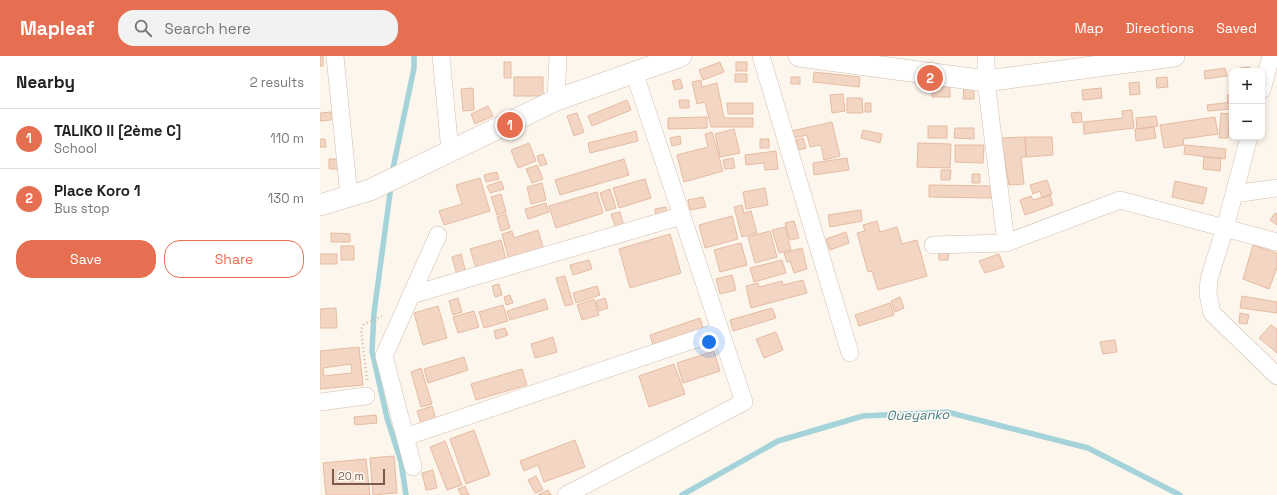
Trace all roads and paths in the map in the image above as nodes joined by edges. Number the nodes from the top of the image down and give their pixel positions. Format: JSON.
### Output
{"nodes":[{"id":1,"x":335,"y":56,"type":"edge"},
{"id":2,"x":441,"y":56,"type":"edge"},
{"id":3,"x":558,"y":56,"type":"edge"},
{"id":4,"x":681,"y":56,"type":"edge"},
{"id":5,"x":761,"y":56,"type":"edge"},
{"id":6,"x":799,"y":56,"type":"edge"},
{"id":7,"x":986,"y":56,"type":"edge"},
{"id":8,"x":1271,"y":56,"type":"edge"},
{"id":9,"x":1168,"y":57,"type":"edge"},
{"id":10,"x":658,"y":60,"type":"edge"},
{"id":11,"x":876,"y":61,"type":"edge"},
{"id":12,"x":634,"y":72,"type":"junction"},
{"id":13,"x":1265,"y":79,"type":"edge"},
{"id":14,"x":986,"y":81,"type":"junction"},
{"id":15,"x":556,"y":100,"type":"junction"},
{"id":16,"x":1248,"y":140,"type":"edge"},
{"id":17,"x":450,"y":151,"type":"junction"},
{"id":18,"x":1277,"y":188,"type":"edge"},
{"id":19,"x":1234,"y":194,"type":"junction"},
{"id":20,"x":349,"y":196,"type":"junction"},
{"id":21,"x":320,"y":205,"type":"edge"},
{"id":22,"x":682,"y":216,"type":"junction"},
{"id":23,"x":1225,"y":228,"type":"junction"},
{"id":24,"x":438,"y":235,"type":"dead end"},
{"id":25,"x":1277,"y":242,"type":"edge"},
{"id":26,"x":1006,"y":243,"type":"junction"},
{"id":27,"x":933,"y":245,"type":"dead end"},
{"id":28,"x":411,"y":295,"type":"junction"},
{"id":29,"x":379,"y":317,"type":"dead end"},
{"id":30,"x":720,"y":331,"type":"junction"},
{"id":31,"x":850,"y":353,"type":"dead end"},
{"id":32,"x":1277,"y":376,"type":"edge"},
{"id":33,"x":366,"y":396,"type":"joint"},
{"id":34,"x":320,"y":402,"type":"edge"},
{"id":35,"x":405,"y":437,"type":"junction"},
{"id":36,"x":413,"y":467,"type":"dead end"},
{"id":37,"x":566,"y":495,"type":"edge"}],
"edges":[{"from":1,"to":20,"type":"street"},
{"from":2,"to":17,"type":"street"},
{"from":3,"to":15,"type":"street"},
{"from":4,"to":10,"type":"street"},
{"from":5,"to":31,"type":"street"},
{"from":6,"to":11,"type":"street"},
{"from":7,"to":14,"type":"street"},
{"from":8,"to":13,"type":"street"},
{"from":9,"to":14,"type":"street"},
{"from":10,"to":12,"type":"street"},
{"from":11,"to":14,"type":"street"},
{"from":12,"to":15,"type":"street"},
{"from":12,"to":22,"type":"street"},
{"from":14,"to":26,"type":"street"},
{"from":15,"to":17,"type":"street"},
{"from":16,"to":19,"type":"street"},
{"from":17,"to":20,"type":"street"},
{"from":18,"to":19,"type":"street"},
{"from":19,"to":23,"type":"street"},
{"from":20,"to":21,"type":"street"},
{"from":22,"to":28,"type":"street"},
{"from":22,"to":30,"type":"street"},
{"from":23,"to":25,"type":"street"},
{"from":23,"to":26,"type":"street"},
{"from":23,"to":32,"type":"street"},
{"from":24,"to":28,"type":"street"},
{"from":26,"to":27,"type":"street"},
{"from":28,"to":35,"type":"street"},
{"from":29,"to":33,"type":"path"},
{"from":30,"to":35,"type":"street"},
{"from":30,"to":37,"type":"street"},
{"from":33,"to":34,"type":"street"},
{"from":35,"to":36,"type":"street"}]}
